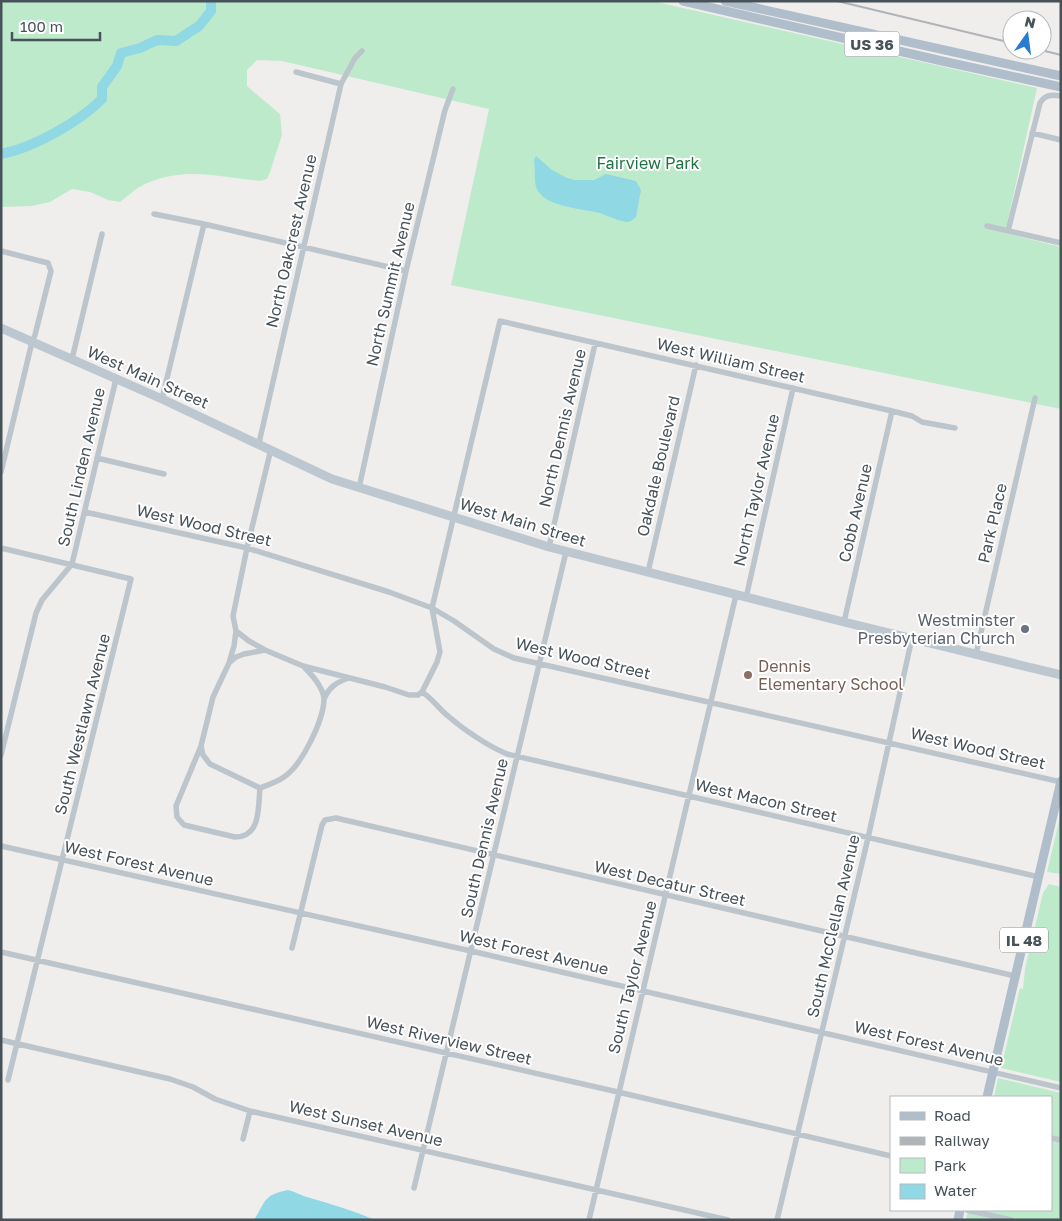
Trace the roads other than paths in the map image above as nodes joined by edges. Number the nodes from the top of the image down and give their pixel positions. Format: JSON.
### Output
{"nodes":[{"id":1,"x":683,"y":1,"type":"edge"},
{"id":2,"x":725,"y":1,"type":"edge"},
{"id":3,"x":362,"y":51,"type":"dead end"},
{"id":4,"x":296,"y":72,"type":"dead end"},
{"id":5,"x":1061,"y":76,"type":"edge"},
{"id":6,"x":342,"y":84,"type":"junction"},
{"id":7,"x":1061,"y":87,"type":"edge"},
{"id":8,"x":454,"y":89,"type":"dead end"},
{"id":9,"x":1061,"y":96,"type":"edge"},
{"id":10,"x":1032,"y":133,"type":"junction"},
{"id":11,"x":1061,"y":140,"type":"edge"},
{"id":12,"x":154,"y":214,"type":"dead end"},
{"id":13,"x":204,"y":224,"type":"junction"},
{"id":14,"x":987,"y":226,"type":"dead end"},
{"id":15,"x":1008,"y":231,"type":"junction"},
{"id":16,"x":102,"y":234,"type":"dead end"},
{"id":17,"x":1061,"y":243,"type":"edge"},
{"id":18,"x":304,"y":247,"type":"junction"},
{"id":19,"x":1,"y":251,"type":"edge"},
{"id":20,"x":406,"y":271,"type":"junction"},
{"id":21,"x":1,"y":328,"type":"edge"},
{"id":22,"x":32,"y":342,"type":"junction"},
{"id":23,"x":595,"y":344,"type":"junction"},
{"id":24,"x":72,"y":359,"type":"junction"},
{"id":25,"x":696,"y":365,"type":"junction"},
{"id":26,"x":116,"y":379,"type":"junction"},
{"id":27,"x":793,"y":388,"type":"junction"},
{"id":28,"x":1035,"y":398,"type":"dead end"},
{"id":29,"x":162,"y":399,"type":"junction"},
{"id":30,"x":892,"y":411,"type":"junction"},
{"id":31,"x":955,"y":428,"type":"dead end"},
{"id":32,"x":259,"y":443,"type":"junction"},
{"id":33,"x":271,"y":449,"type":"junction"},
{"id":34,"x":97,"y":458,"type":"junction"},
{"id":35,"x":1,"y":472,"type":"edge"},
{"id":36,"x":164,"y":474,"type":"dead end"},
{"id":37,"x":359,"y":488,"type":"junction"},
{"id":38,"x":85,"y":512,"type":"junction"},
{"id":39,"x":453,"y":517,"type":"junction"},
{"id":40,"x":549,"y":547,"type":"junction"},
{"id":41,"x":1,"y":548,"type":"edge"},
{"id":42,"x":247,"y":548,"type":"junction"},
{"id":43,"x":566,"y":552,"type":"junction"},
{"id":44,"x":72,"y":564,"type":"junction"},
{"id":45,"x":648,"y":572,"type":"junction"},
{"id":46,"x":736,"y":595,"type":"junction"},
{"id":47,"x":746,"y":598,"type":"junction"},
{"id":48,"x":432,"y":608,"type":"junction"},
{"id":49,"x":844,"y":622,"type":"junction"},
{"id":50,"x":236,"y":631,"type":"junction"},
{"id":51,"x":912,"y":638,"type":"junction"},
{"id":52,"x":264,"y":650,"type":"junction"},
{"id":53,"x":976,"y":654,"type":"junction"},
{"id":54,"x":229,"y":662,"type":"junction"},
{"id":55,"x":540,"y":663,"type":"junction"},
{"id":56,"x":303,"y":666,"type":"junction"},
{"id":57,"x":1061,"y":674,"type":"edge"},
{"id":58,"x":349,"y":678,"type":"junction"},
{"id":59,"x":422,"y":692,"type":"junction"},
{"id":60,"x":324,"y":700,"type":"junction"},
{"id":61,"x":710,"y":703,"type":"junction"},
{"id":62,"x":889,"y":743,"type":"junction"},
{"id":63,"x":201,"y":746,"type":"junction"},
{"id":64,"x":1,"y":755,"type":"edge"},
{"id":65,"x":517,"y":756,"type":"junction"},
{"id":66,"x":1061,"y":782,"type":"edge"},
{"id":67,"x":260,"y":788,"type":"junction"},
{"id":68,"x":689,"y":795,"type":"junction"},
{"id":69,"x":868,"y":838,"type":"junction"},
{"id":70,"x":1,"y":846,"type":"edge"},
{"id":71,"x":493,"y":856,"type":"junction"},
{"id":72,"x":63,"y":860,"type":"junction"},
{"id":73,"x":1039,"y":877,"type":"junction"},
{"id":74,"x":666,"y":896,"type":"junction"},
{"id":75,"x":300,"y":914,"type":"junction"},
{"id":76,"x":844,"y":937,"type":"junction"},
{"id":77,"x":292,"y":948,"type":"dead end"},
{"id":78,"x":1,"y":952,"type":"edge"},
{"id":79,"x":471,"y":952,"type":"junction"},
{"id":80,"x":38,"y":960,"type":"junction"},
{"id":81,"x":1015,"y":976,"type":"junction"},
{"id":82,"x":642,"y":991,"type":"junction"},
{"id":83,"x":822,"y":1032,"type":"junction"},
{"id":84,"x":1,"y":1040,"type":"edge"},
{"id":85,"x":17,"y":1044,"type":"junction"},
{"id":86,"x":447,"y":1053,"type":"junction"},
{"id":87,"x":993,"y":1072,"type":"junction"},
{"id":88,"x":8,"y":1080,"type":"dead end"},
{"id":89,"x":1061,"y":1088,"type":"edge"},
{"id":90,"x":618,"y":1092,"type":"junction"},
{"id":91,"x":987,"y":1096,"type":"edge"},
{"id":92,"x":250,"y":1111,"type":"junction"},
{"id":93,"x":797,"y":1135,"type":"junction"},
{"id":94,"x":244,"y":1139,"type":"dead end"},
{"id":95,"x":424,"y":1150,"type":"junction"},
{"id":96,"x":890,"y":1156,"type":"edge"},
{"id":97,"x":414,"y":1188,"type":"dead end"},
{"id":98,"x":596,"y":1189,"type":"junction"},
{"id":99,"x":971,"y":1211,"type":"edge"},
{"id":100,"x":589,"y":1220,"type":"edge"},
{"id":101,"x":728,"y":1220,"type":"edge"},
{"id":102,"x":777,"y":1220,"type":"edge"},
{"id":103,"x":1010,"y":1220,"type":"edge"}],
"edges":[{"from":1,"to":7,"type":"main road","number":"US 36"},
{"from":2,"to":5,"type":"main road","number":"US 36"},
{"from":3,"to":6,"type":"street","name":"North Oakcrest Avenue"},
{"from":4,"to":6,"type":"street"},
{"from":6,"to":18,"type":"street","name":"North Oakcrest Avenue"},
{"from":8,"to":20,"type":"street","name":"North Summit Avenue"},
{"from":9,"to":10,"type":"street"},
{"from":10,"to":11,"type":"street"},
{"from":10,"to":15,"type":"street"},
{"from":12,"to":13,"type":"street"},
{"from":13,"to":18,"type":"street"},
{"from":13,"to":29,"type":"street"},
{"from":14,"to":15,"type":"street"},
{"from":15,"to":17,"type":"street"},
{"from":16,"to":24,"type":"street"},
{"from":18,"to":20,"type":"street"},
{"from":18,"to":32,"type":"street","name":"North Oakcrest Avenue"},
{"from":19,"to":22,"type":"street"},
{"from":20,"to":37,"type":"street","name":"North Summit Avenue"},
{"from":21,"to":22,"type":"street","name":"West Main Street"},
{"from":22,"to":24,"type":"street","name":"West Main Street"},
{"from":22,"to":35,"type":"street"},
{"from":23,"to":25,"type":"street","name":"West William Street"},
{"from":23,"to":39,"type":"street","name":"West William Street"},
{"from":23,"to":40,"type":"street","name":"North Dennis Avenue"},
{"from":24,"to":26,"type":"street","name":"West Main Street"},
{"from":25,"to":27,"type":"street","name":"West William Street"},
{"from":25,"to":45,"type":"street","name":"Oakdale Boulevard"},
{"from":26,"to":29,"type":"street","name":"West Main Street"},
{"from":26,"to":34,"type":"street","name":"South Linden Avenue"},
{"from":27,"to":30,"type":"street","name":"West William Street"},
{"from":27,"to":47,"type":"street","name":"North Taylor Avenue"},
{"from":28,"to":53,"type":"street","name":"Park Place"},
{"from":29,"to":32,"type":"street","name":"West Main Street"},
{"from":30,"to":31,"type":"street","name":"West William Street"},
{"from":30,"to":49,"type":"street","name":"Cobb Avenue"},
{"from":32,"to":33,"type":"street","name":"West Main Street"},
{"from":33,"to":37,"type":"street","name":"West Main Street"},
{"from":33,"to":42,"type":"street"},
{"from":34,"to":36,"type":"street"},
{"from":34,"to":38,"type":"street","name":"South Linden Avenue"},
{"from":37,"to":39,"type":"street","name":"West Main Street"},
{"from":38,"to":42,"type":"street","name":"West Wood Street"},
{"from":38,"to":44,"type":"street","name":"South Linden Avenue"},
{"from":39,"to":40,"type":"street","name":"West Main Street"},
{"from":39,"to":48,"type":"street"},
{"from":40,"to":43,"type":"street","name":"West Main Street"},
{"from":41,"to":44,"type":"street"},
{"from":42,"to":48,"type":"street","name":"West Wood Street"},
{"from":42,"to":50,"type":"street"},
{"from":43,"to":45,"type":"street","name":"West Main Street"},
{"from":43,"to":55,"type":"street","name":"South Dennis Avenue"},
{"from":44,"to":64,"type":"street","name":"South Linden Avenue"},
{"from":44,"to":72,"type":"street","name":"South Westlawn Avenue"},
{"from":45,"to":46,"type":"street","name":"West Main Street"},
{"from":46,"to":47,"type":"street","name":"West Main Street"},
{"from":46,"to":61,"type":"street","name":"South Taylor Avenue"},
{"from":47,"to":49,"type":"street","name":"West Main Street"},
{"from":48,"to":55,"type":"street","name":"West Wood Street"},
{"from":48,"to":59,"type":"street"},
{"from":49,"to":51,"type":"street","name":"West Main Street"},
{"from":50,"to":52,"type":"street"},
{"from":50,"to":54,"type":"street"},
{"from":51,"to":53,"type":"street","name":"West Main Street"},
{"from":51,"to":62,"type":"street","name":"South McClellan Avenue"},
{"from":52,"to":54,"type":"street"},
{"from":52,"to":56,"type":"street"},
{"from":53,"to":57,"type":"street","name":"West Main Street"},
{"from":54,"to":63,"type":"street"},
{"from":55,"to":61,"type":"street","name":"West Wood Street"},
{"from":55,"to":65,"type":"street","name":"South Dennis Avenue"},
{"from":56,"to":58,"type":"street"},
{"from":56,"to":60,"type":"street"},
{"from":58,"to":59,"type":"street"},
{"from":58,"to":60,"type":"street"},
{"from":59,"to":65,"type":"street","name":"West Macon Street"},
{"from":60,"to":67,"type":"street"},
{"from":61,"to":62,"type":"street","name":"West Wood Street"},
{"from":61,"to":68,"type":"street","name":"South Taylor Avenue"},
{"from":62,"to":66,"type":"street","name":"West Wood Street"},
{"from":62,"to":69,"type":"street","name":"South McClellan Avenue"},
{"from":63,"to":67,"type":"street"},
{"from":63,"to":67,"type":"street"},
{"from":65,"to":68,"type":"street","name":"West Macon Street"},
{"from":65,"to":71,"type":"street","name":"South Dennis Avenue"},
{"from":66,"to":73,"type":"main road","number":"IL 48"},
{"from":68,"to":69,"type":"street","name":"West Macon Street"},
{"from":68,"to":74,"type":"street","name":"South Taylor Avenue"},
{"from":69,"to":73,"type":"street","name":"West Macon Street"},
{"from":69,"to":76,"type":"street","name":"South McClellan Avenue"},
{"from":70,"to":72,"type":"street","name":"West Forest Avenue"},
{"from":71,"to":74,"type":"street","name":"West Decatur Street"},
{"from":71,"to":75,"type":"street","name":"West Decatur Street"},
{"from":71,"to":79,"type":"street","name":"South Dennis Avenue"},
{"from":72,"to":75,"type":"street","name":"West Forest Avenue"},
{"from":72,"to":80,"type":"street","name":"South Westlawn Avenue"},
{"from":73,"to":81,"type":"main road","number":"IL 48"},
{"from":74,"to":76,"type":"street","name":"West Decatur Street"},
{"from":74,"to":82,"type":"street","name":"South Taylor Avenue"},
{"from":75,"to":77,"type":"street"},
{"from":75,"to":79,"type":"street","name":"West Forest Avenue"},
{"from":76,"to":81,"type":"street","name":"West Decatur Street"},
{"from":76,"to":83,"type":"street","name":"South McClellan Avenue"},
{"from":78,"to":80,"type":"street","name":"West Riverview Street"},
{"from":79,"to":82,"type":"street","name":"West Forest Avenue"},
{"from":79,"to":86,"type":"street","name":"South Dennis Avenue"},
{"from":80,"to":85,"type":"street","name":"South Westlawn Avenue"},
{"from":80,"to":86,"type":"street","name":"West Riverview Street"},
{"from":81,"to":87,"type":"main road","number":"IL 48"},
{"from":82,"to":83,"type":"street","name":"West Forest Avenue"},
{"from":82,"to":90,"type":"street","name":"South Taylor Avenue"},
{"from":83,"to":87,"type":"street","name":"West Forest Avenue"},
{"from":83,"to":93,"type":"street","name":"South McClellan Avenue"},
{"from":84,"to":85,"type":"street","name":"West Sunset Avenue"},
{"from":85,"to":88,"type":"street","name":"South Westlawn Avenue"},
{"from":85,"to":92,"type":"street","name":"West Sunset Avenue"},
{"from":86,"to":90,"type":"street","name":"West Riverview Street"},
{"from":86,"to":95,"type":"street","name":"South Dennis Avenue"},
{"from":87,"to":89,"type":"street","name":"West Forest Avenue"},
{"from":87,"to":91,"type":"main road","number":"IL 48"},
{"from":90,"to":93,"type":"street","name":"West Riverview Street"},
{"from":90,"to":98,"type":"street","name":"South Taylor Avenue"},
{"from":92,"to":94,"type":"street"},
{"from":92,"to":95,"type":"street","name":"West Sunset Avenue"},
{"from":93,"to":96,"type":"street","name":"West Riverview Street"},
{"from":93,"to":102,"type":"street","name":"South McClellan Avenue"},
{"from":95,"to":97,"type":"street","name":"South Dennis Avenue"},
{"from":95,"to":98,"type":"street","name":"West Sunset Avenue"},
{"from":98,"to":100,"type":"street","name":"South Taylor Avenue"},
{"from":98,"to":101,"type":"street","name":"West Sunset Avenue"},
{"from":99,"to":103,"type":"street"}]}
